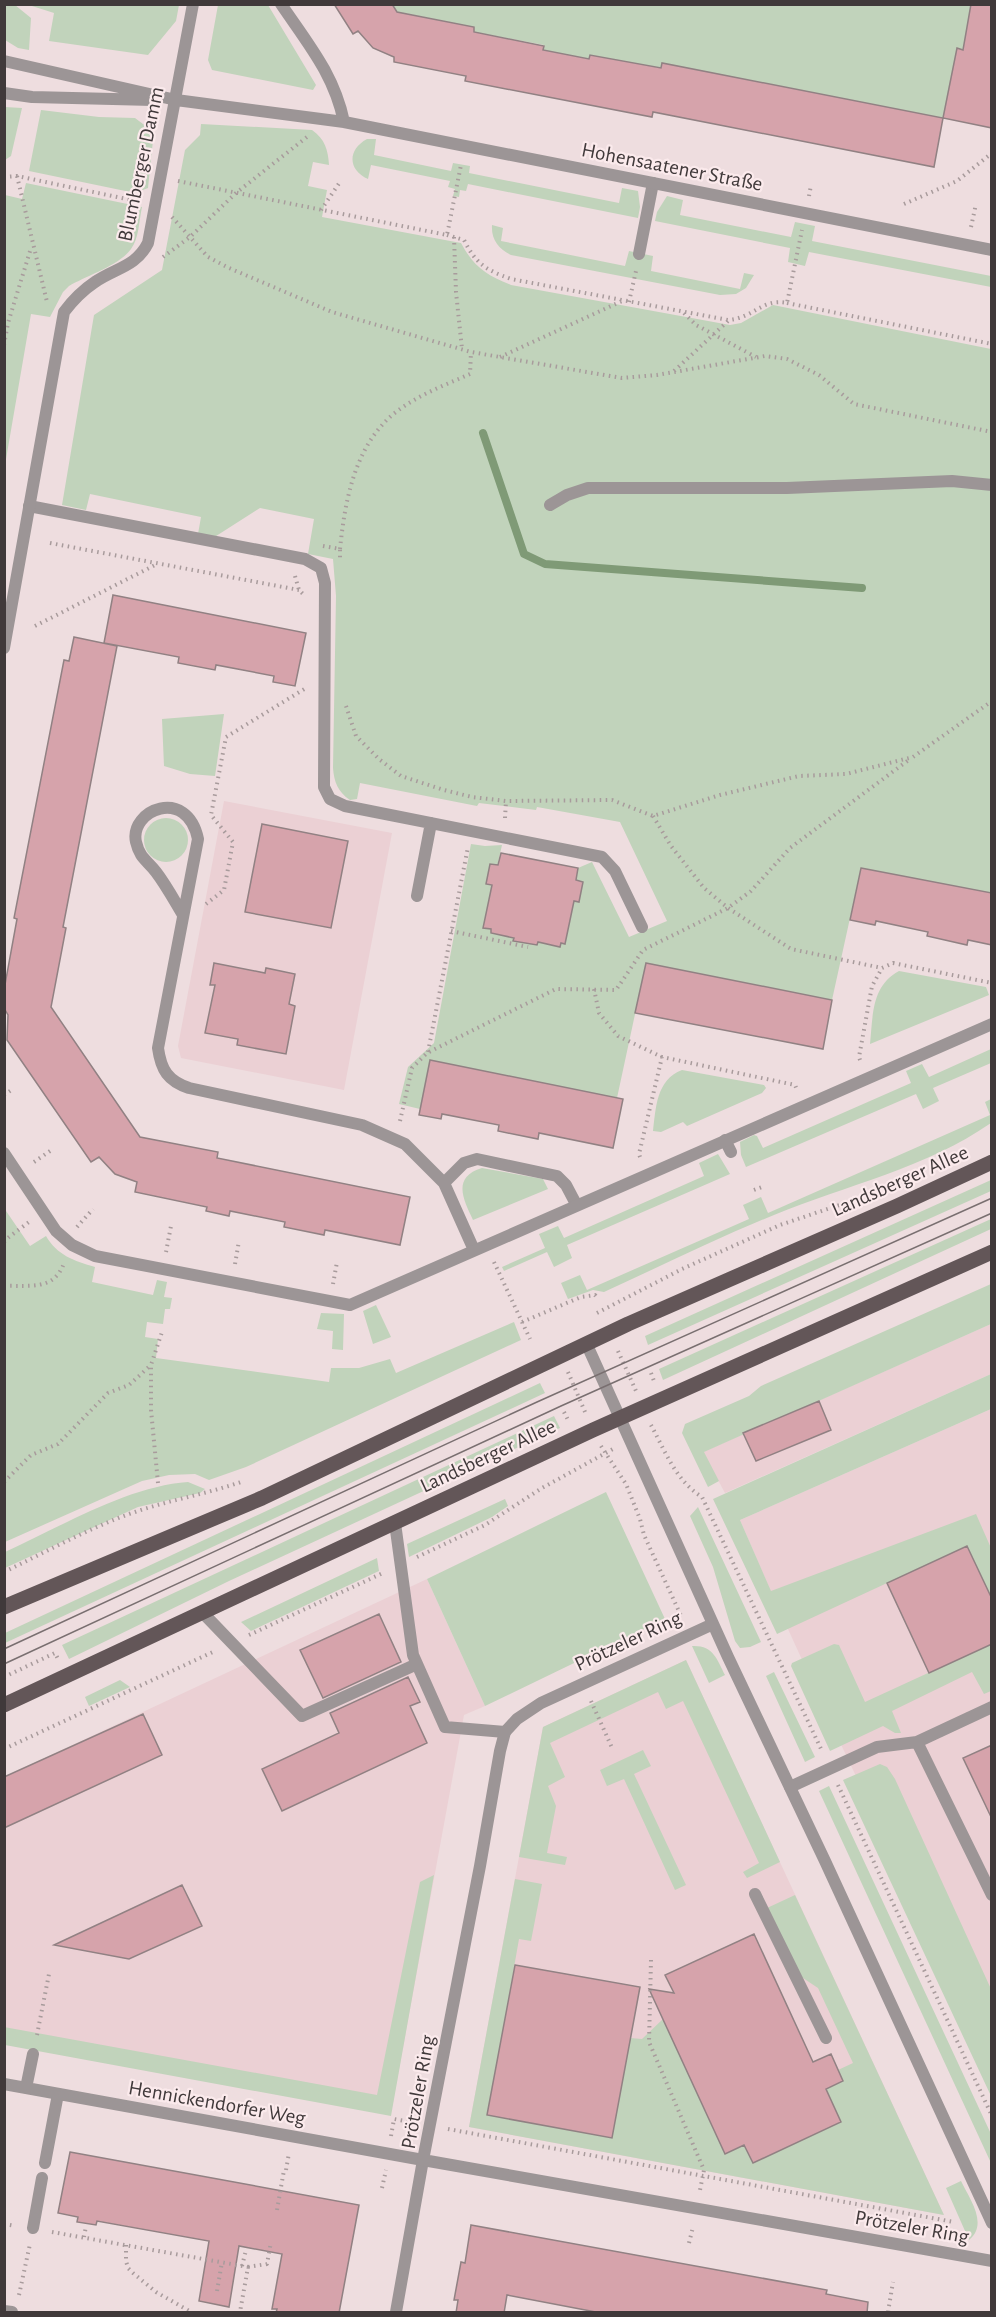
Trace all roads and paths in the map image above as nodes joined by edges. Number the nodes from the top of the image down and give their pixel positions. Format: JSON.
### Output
{"nodes":[{"id":1,"x":193,"y":4,"type":"edge"},
{"id":2,"x":281,"y":4,"type":"edge"},
{"id":3,"x":4,"y":61,"type":"edge"},
{"id":4,"x":4,"y":93,"type":"edge"},
{"id":5,"x":176,"y":100,"type":"junction"},
{"id":6,"x":328,"y":119,"type":"junction"},
{"id":7,"x":344,"y":122,"type":"junction"},
{"id":8,"x":465,"y":146,"type":"junction"},
{"id":9,"x":992,"y":153,"type":"edge"},
{"id":10,"x":17,"y":176,"type":"junction"},
{"id":11,"x":4,"y":177,"type":"edge"},
{"id":12,"x":177,"y":181,"type":"dead end"},
{"id":13,"x":340,"y":182,"type":"dead end"},
{"id":14,"x":653,"y":183,"type":"junction"},
{"id":15,"x":811,"y":185,"type":"dead end"},
{"id":16,"x":236,"y":192,"type":"junction"},
{"id":17,"x":144,"y":202,"type":"dead end"},
{"id":18,"x":904,"y":204,"type":"dead end"},
{"id":19,"x":321,"y":210,"type":"junction"},
{"id":20,"x":805,"y":214,"type":"junction"},
{"id":21,"x":171,"y":216,"type":"dead end"},
{"id":22,"x":447,"y":235,"type":"junction"},
{"id":23,"x":190,"y":237,"type":"junction"},
{"id":24,"x":454,"y":237,"type":"junction"},
{"id":25,"x":32,"y":245,"type":"junction"},
{"id":26,"x":992,"y":250,"type":"edge"},
{"id":27,"x":639,"y":254,"type":"dead end"},
{"id":28,"x":162,"y":257,"type":"dead end"},
{"id":29,"x":635,"y":279,"type":"dead end"},
{"id":30,"x":622,"y":300,"type":"junction"},
{"id":31,"x":629,"y":302,"type":"junction"},
{"id":32,"x":787,"y":303,"type":"junction"},
{"id":33,"x":64,"y":312,"type":"junction"},
{"id":34,"x":684,"y":312,"type":"junction"},
{"id":35,"x":728,"y":320,"type":"junction"},
{"id":36,"x":713,"y":334,"type":"junction"},
{"id":37,"x":992,"y":344,"type":"edge"},
{"id":38,"x":4,"y":345,"type":"edge"},
{"id":39,"x":462,"y":349,"type":"junction"},
{"id":40,"x":471,"y":352,"type":"junction"},
{"id":41,"x":500,"y":357,"type":"junction"},
{"id":42,"x":756,"y":357,"type":"junction"},
{"id":43,"x":673,"y":372,"type":"junction"},
{"id":44,"x":992,"y":432,"type":"edge"},
{"id":45,"x":992,"y":485,"type":"edge"},
{"id":46,"x":550,"y":505,"type":"dead end"},
{"id":47,"x":29,"y":506,"type":"junction"},
{"id":48,"x":50,"y":543,"type":"dead end"},
{"id":49,"x":320,"y":545,"type":"dead end"},
{"id":50,"x":340,"y":549,"type":"junction"},
{"id":51,"x":340,"y":561,"type":"dead end"},
{"id":52,"x":157,"y":564,"type":"junction"},
{"id":53,"x":299,"y":590,"type":"dead end"},
{"id":54,"x":35,"y":627,"type":"dead end"},
{"id":55,"x":4,"y":648,"type":"edge"},
{"id":56,"x":309,"y":686,"type":"dead end"},
{"id":57,"x":992,"y":701,"type":"edge"},
{"id":58,"x":345,"y":704,"type":"dead end"},
{"id":59,"x":653,"y":816,"type":"junction"},
{"id":60,"x":431,"y":823,"type":"junction"},
{"id":61,"x":471,"y":831,"type":"junction"},
{"id":62,"x":417,"y":896,"type":"dead end"},
{"id":63,"x":183,"y":915,"type":"junction"},
{"id":64,"x":642,"y":927,"type":"dead end"},
{"id":65,"x":452,"y":932,"type":"junction"},
{"id":66,"x":528,"y":947,"type":"dead end"},
{"id":67,"x":882,"y":968,"type":"junction"},
{"id":68,"x":992,"y":983,"type":"edge"},
{"id":69,"x":594,"y":989,"type":"dead end"},
{"id":70,"x":992,"y":1023,"type":"edge"},
{"id":71,"x":428,"y":1053,"type":"dead end"},
{"id":72,"x":662,"y":1057,"type":"junction"},
{"id":73,"x":867,"y":1078,"type":"junction"},
{"id":74,"x":13,"y":1089,"type":"dead end"},
{"id":75,"x":4,"y":1095,"type":"edge"},
{"id":76,"x":804,"y":1106,"type":"junction"},
{"id":77,"x":725,"y":1140,"type":"junction"},
{"id":78,"x":731,"y":1152,"type":"dead end"},
{"id":79,"x":4,"y":1153,"type":"edge"},
{"id":80,"x":992,"y":1162,"type":"edge"},
{"id":81,"x":648,"y":1174,"type":"junction"},
{"id":82,"x":444,"y":1184,"type":"junction"},
{"id":83,"x":762,"y":1187,"type":"dead end"},
{"id":84,"x":754,"y":1190,"type":"dead end"},
{"id":85,"x":857,"y":1199,"type":"dead end"},
{"id":86,"x":576,"y":1204,"type":"junction"},
{"id":87,"x":44,"y":1212,"type":"junction"},
{"id":88,"x":171,"y":1226,"type":"dead end"},
{"id":89,"x":4,"y":1242,"type":"edge"},
{"id":90,"x":72,"y":1245,"type":"junction"},
{"id":91,"x":480,"y":1247,"type":"junction"},
{"id":92,"x":992,"y":1252,"type":"edge"},
{"id":93,"x":162,"y":1269,"type":"junction"},
{"id":94,"x":4,"y":1286,"type":"edge"},
{"id":95,"x":627,"y":1296,"type":"dead end"},
{"id":96,"x":598,"y":1299,"type":"dead end"},
{"id":97,"x":522,"y":1322,"type":"junction"},
{"id":98,"x":162,"y":1332,"type":"dead end"},
{"id":99,"x":530,"y":1339,"type":"dead end"},
{"id":100,"x":587,"y":1345,"type":"junction"},
{"id":101,"x":151,"y":1365,"type":"junction"},
{"id":102,"x":621,"y":1418,"type":"junction"},
{"id":103,"x":587,"y":1465,"type":"dead end"},
{"id":104,"x":672,"y":1466,"type":"dead end"},
{"id":105,"x":249,"y":1479,"type":"dead end"},
{"id":106,"x":4,"y":1482,"type":"edge"},
{"id":107,"x":158,"y":1483,"type":"dead end"},
{"id":108,"x":626,"y":1484,"type":"dead end"},
{"id":109,"x":394,"y":1523,"type":"junction"},
{"id":110,"x":400,"y":1565,"type":"junction"},
{"id":111,"x":4,"y":1572,"type":"edge"},
{"id":112,"x":4,"y":1607,"type":"edge"},
{"id":113,"x":202,"y":1613,"type":"junction"},
{"id":114,"x":713,"y":1624,"type":"junction"},
{"id":115,"x":695,"y":1632,"type":"junction"},
{"id":116,"x":232,"y":1643,"type":"junction"},
{"id":117,"x":60,"y":1663,"type":"dead end"},
{"id":118,"x":417,"y":1664,"type":"junction"},
{"id":119,"x":4,"y":1677,"type":"edge"},
{"id":120,"x":591,"y":1701,"type":"dead end"},
{"id":121,"x":4,"y":1705,"type":"edge"},
{"id":122,"x":992,"y":1707,"type":"edge"},
{"id":123,"x":506,"y":1732,"type":"junction"},
{"id":124,"x":917,"y":1742,"type":"junction"},
{"id":125,"x":4,"y":1749,"type":"edge"},
{"id":126,"x":613,"y":1750,"type":"dead end"},
{"id":127,"x":830,"y":1768,"type":"junction"},
{"id":128,"x":790,"y":1787,"type":"junction"},
{"id":129,"x":755,"y":1894,"type":"dead end"},
{"id":130,"x":992,"y":1894,"type":"edge"},
{"id":131,"x":651,"y":1960,"type":"dead end"},
{"id":132,"x":49,"y":1974,"type":"dead end"},
{"id":133,"x":826,"y":2038,"type":"dead end"},
{"id":134,"x":33,"y":2054,"type":"joint"},
{"id":135,"x":4,"y":2084,"type":"edge"},
{"id":136,"x":26,"y":2088,"type":"junction"},
{"id":137,"x":58,"y":2094,"type":"junction"},
{"id":138,"x":992,"y":2116,"type":"edge"},
{"id":139,"x":419,"y":2124,"type":"dead end"},
{"id":140,"x":442,"y":2128,"type":"dead end"},
{"id":141,"x":390,"y":2143,"type":"dead end"},
{"id":142,"x":423,"y":2160,"type":"junction"},
{"id":143,"x":45,"y":2163,"type":"dead end"},
{"id":144,"x":387,"y":2164,"type":"dead end"},
{"id":145,"x":284,"y":2170,"type":"dead end"},
{"id":146,"x":702,"y":2176,"type":"junction"},
{"id":147,"x":42,"y":2178,"type":"dead end"},
{"id":148,"x":382,"y":2188,"type":"dead end"},
{"id":149,"x":277,"y":2210,"type":"dead end"},
{"id":150,"x":954,"y":2222,"type":"dead end"},
{"id":151,"x":992,"y":2223,"type":"edge"},
{"id":152,"x":86,"y":2226,"type":"dead end"},
{"id":153,"x":33,"y":2229,"type":"junction"},
{"id":154,"x":84,"y":2237,"type":"junction"},
{"id":155,"x":271,"y":2242,"type":"dead end"},
{"id":156,"x":126,"y":2245,"type":"junction"},
{"id":157,"x":246,"y":2250,"type":"dead end"},
{"id":158,"x":992,"y":2261,"type":"edge"},
{"id":159,"x":222,"y":2262,"type":"junction"},
{"id":160,"x":242,"y":2266,"type":"junction"},
{"id":161,"x":248,"y":2267,"type":"junction"},
{"id":162,"x":893,"y":2282,"type":"dead end"},
{"id":163,"x":217,"y":2291,"type":"dead end"},
{"id":164,"x":14,"y":2307,"type":"edge"},
{"id":165,"x":4,"y":2311,"type":"edge"},
{"id":166,"x":191,"y":2313,"type":"edge"},
{"id":167,"x":240,"y":2313,"type":"edge"},
{"id":168,"x":396,"y":2313,"type":"edge"},
{"id":169,"x":888,"y":2313,"type":"edge"}],
"edges":[{"from":1,"to":5,"type":"street","name":"Blumberger Damm"},
{"from":2,"to":7,"type":"street"},
{"from":3,"to":5,"type":"street","name":"Hohensaatener Straße"},
{"from":4,"to":5,"type":"street","name":"Hohensaatener Straße"},
{"from":5,"to":6,"type":"street","name":"Hohensaatener Straße"},
{"from":5,"to":33,"type":"street","name":"Blumberger Damm"},
{"from":6,"to":7,"type":"street","name":"Hohensaatener Straße"},
{"from":6,"to":16,"type":"path"},
{"from":7,"to":8,"type":"street","name":"Hohensaatener Straße"},
{"from":8,"to":14,"type":"street","name":"Hohensaatener Straße"},
{"from":8,"to":22,"type":"path"},
{"from":9,"to":18,"type":"path"},
{"from":10,"to":11,"type":"path"},
{"from":10,"to":17,"type":"path"},
{"from":10,"to":25,"type":"path"},
{"from":12,"to":16,"type":"path"},
{"from":13,"to":19,"type":"path"},
{"from":14,"to":20,"type":"street","name":"Hohensaatener Straße"},
{"from":14,"to":27,"type":"street"},
{"from":15,"to":20,"type":"path"},
{"from":16,"to":19,"type":"path"},
{"from":16,"to":23,"type":"path"},
{"from":19,"to":22,"type":"path"},
{"from":20,"to":26,"type":"street","name":"Hohensaatener Straße"},
{"from":20,"to":32,"type":"path"},
{"from":21,"to":23,"type":"path"},
{"from":22,"to":24,"type":"path"},
{"from":23,"to":28,"type":"path"},
{"from":23,"to":39,"type":"path"},
{"from":24,"to":30,"type":"path"},
{"from":24,"to":39,"type":"path"},
{"from":25,"to":33,"type":"path"},
{"from":25,"to":38,"type":"path"},
{"from":29,"to":31,"type":"path"},
{"from":30,"to":31,"type":"path"},
{"from":30,"to":41,"type":"path"},
{"from":31,"to":34,"type":"path"},
{"from":32,"to":35,"type":"path"},
{"from":32,"to":37,"type":"path"},
{"from":33,"to":47,"type":"street"},
{"from":34,"to":35,"type":"path"},
{"from":34,"to":36,"type":"path"},
{"from":35,"to":36,"type":"path"},
{"from":36,"to":42,"type":"path"},
{"from":36,"to":43,"type":"path"},
{"from":39,"to":40,"type":"path"},
{"from":40,"to":41,"type":"path"},
{"from":40,"to":50,"type":"path"},
{"from":41,"to":43,"type":"path"},
{"from":42,"to":43,"type":"path"},
{"from":42,"to":44,"type":"path"},
{"from":45,"to":46,"type":"street"},
{"from":47,"to":55,"type":"street"},
{"from":47,"to":60,"type":"street"},
{"from":48,"to":52,"type":"path"},
{"from":49,"to":50,"type":"path"},
{"from":50,"to":51,"type":"path"},
{"from":52,"to":53,"type":"path"},
{"from":52,"to":54,"type":"path"},
{"from":56,"to":63,"type":"path"},
{"from":57,"to":59,"type":"path"},
{"from":58,"to":59,"type":"path"},
{"from":59,"to":67,"type":"path"},
{"from":60,"to":61,"type":"street"},
{"from":60,"to":62,"type":"street"},
{"from":61,"to":64,"type":"street"},
{"from":61,"to":65,"type":"path"},
{"from":63,"to":63,"type":"street"},
{"from":63,"to":82,"type":"street"},
{"from":65,"to":66,"type":"path"},
{"from":65,"to":71,"type":"path"},
{"from":67,"to":68,"type":"path"},
{"from":67,"to":73,"type":"path"},
{"from":69,"to":72,"type":"path"},
{"from":70,"to":73,"type":"street"},
{"from":72,"to":76,"type":"path"},
{"from":72,"to":81,"type":"path"},
{"from":73,"to":76,"type":"street"},
{"from":74,"to":75,"type":"path"},
{"from":76,"to":77,"type":"street"},
{"from":77,"to":78,"type":"street"},
{"from":77,"to":81,"type":"street"},
{"from":79,"to":87,"type":"street"},
{"from":80,"to":100,"type":"main road","name":"Landsberger Allee"},
{"from":81,"to":86,"type":"street"},
{"from":82,"to":86,"type":"street"},
{"from":82,"to":91,"type":"street"},
{"from":83,"to":84,"type":"path"},
{"from":85,"to":95,"type":"path"},
{"from":86,"to":91,"type":"street"},
{"from":87,"to":89,"type":"path"},
{"from":87,"to":90,"type":"street"},
{"from":88,"to":93,"type":"path"},
{"from":90,"to":93,"type":"street"},
{"from":90,"to":94,"type":"path"},
{"from":91,"to":93,"type":"street"},
{"from":91,"to":97,"type":"path"},
{"from":92,"to":102,"type":"main road","name":"Landsberger Allee"},
{"from":96,"to":97,"type":"path"},
{"from":97,"to":99,"type":"path"},
{"from":98,"to":101,"type":"path"},
{"from":100,"to":102,"type":"street","name":"Prötzeler Ring"},
{"from":100,"to":112,"type":"main road","name":"Landsberger Allee"},
{"from":101,"to":106,"type":"path"},
{"from":101,"to":107,"type":"path"},
{"from":102,"to":109,"type":"main road","name":"Landsberger Allee"},
{"from":102,"to":114,"type":"street","name":"Prötzeler Ring"},
{"from":103,"to":110,"type":"path"},
{"from":104,"to":127,"type":"path"},
{"from":105,"to":111,"type":"path"},
{"from":108,"to":115,"type":"path"},
{"from":109,"to":110,"type":"street"},
{"from":109,"to":113,"type":"main road","name":"Landsberger Allee"},
{"from":110,"to":116,"type":"path"},
{"from":110,"to":118,"type":"street"},
{"from":113,"to":116,"type":"street"},
{"from":113,"to":121,"type":"main road","name":"Landsberger Allee"},
{"from":114,"to":115,"type":"street","name":"Prötzeler Ring"},
{"from":114,"to":128,"type":"street","name":"Prötzeler Ring"},
{"from":115,"to":123,"type":"street","name":"Prötzeler Ring"},
{"from":116,"to":118,"type":"street"},
{"from":116,"to":125,"type":"path"},
{"from":117,"to":119,"type":"path"},
{"from":118,"to":123,"type":"street"},
{"from":120,"to":126,"type":"path"},
{"from":122,"to":124,"type":"street"},
{"from":123,"to":142,"type":"street","name":"Prötzeler Ring"},
{"from":124,"to":127,"type":"street"},
{"from":124,"to":130,"type":"street"},
{"from":127,"to":128,"type":"street"},
{"from":127,"to":138,"type":"path"},
{"from":128,"to":151,"type":"street","name":"Prötzeler Ring"},
{"from":129,"to":133,"type":"street"},
{"from":131,"to":146,"type":"path"},
{"from":132,"to":134,"type":"path"},
{"from":134,"to":136,"type":"street"},
{"from":135,"to":136,"type":"street","name":"Hennickendorfer Weg"},
{"from":136,"to":137,"type":"street","name":"Hennickendorfer Weg"},
{"from":137,"to":142,"type":"street","name":"Hennickendorfer Weg"},
{"from":137,"to":143,"type":"street"},
{"from":139,"to":141,"type":"path"},
{"from":140,"to":146,"type":"path"},
{"from":142,"to":158,"type":"street","name":"Prötzeler Ring"},
{"from":142,"to":168,"type":"street"},
{"from":144,"to":148,"type":"path"},
{"from":145,"to":149,"type":"path"},
{"from":146,"to":150,"type":"path"},
{"from":147,"to":153,"type":"street"},
{"from":152,"to":154,"type":"path"},
{"from":153,"to":154,"type":"path"},
{"from":153,"to":164,"type":"path"},
{"from":154,"to":156,"type":"path"},
{"from":155,"to":161,"type":"path"},
{"from":156,"to":159,"type":"path"},
{"from":156,"to":166,"type":"path"},
{"from":157,"to":160,"type":"path"},
{"from":159,"to":160,"type":"path"},
{"from":159,"to":163,"type":"path"},
{"from":160,"to":161,"type":"path"},
{"from":161,"to":167,"type":"path"},
{"from":162,"to":169,"type":"path"},
{"from":164,"to":165,"type":"street"}]}
